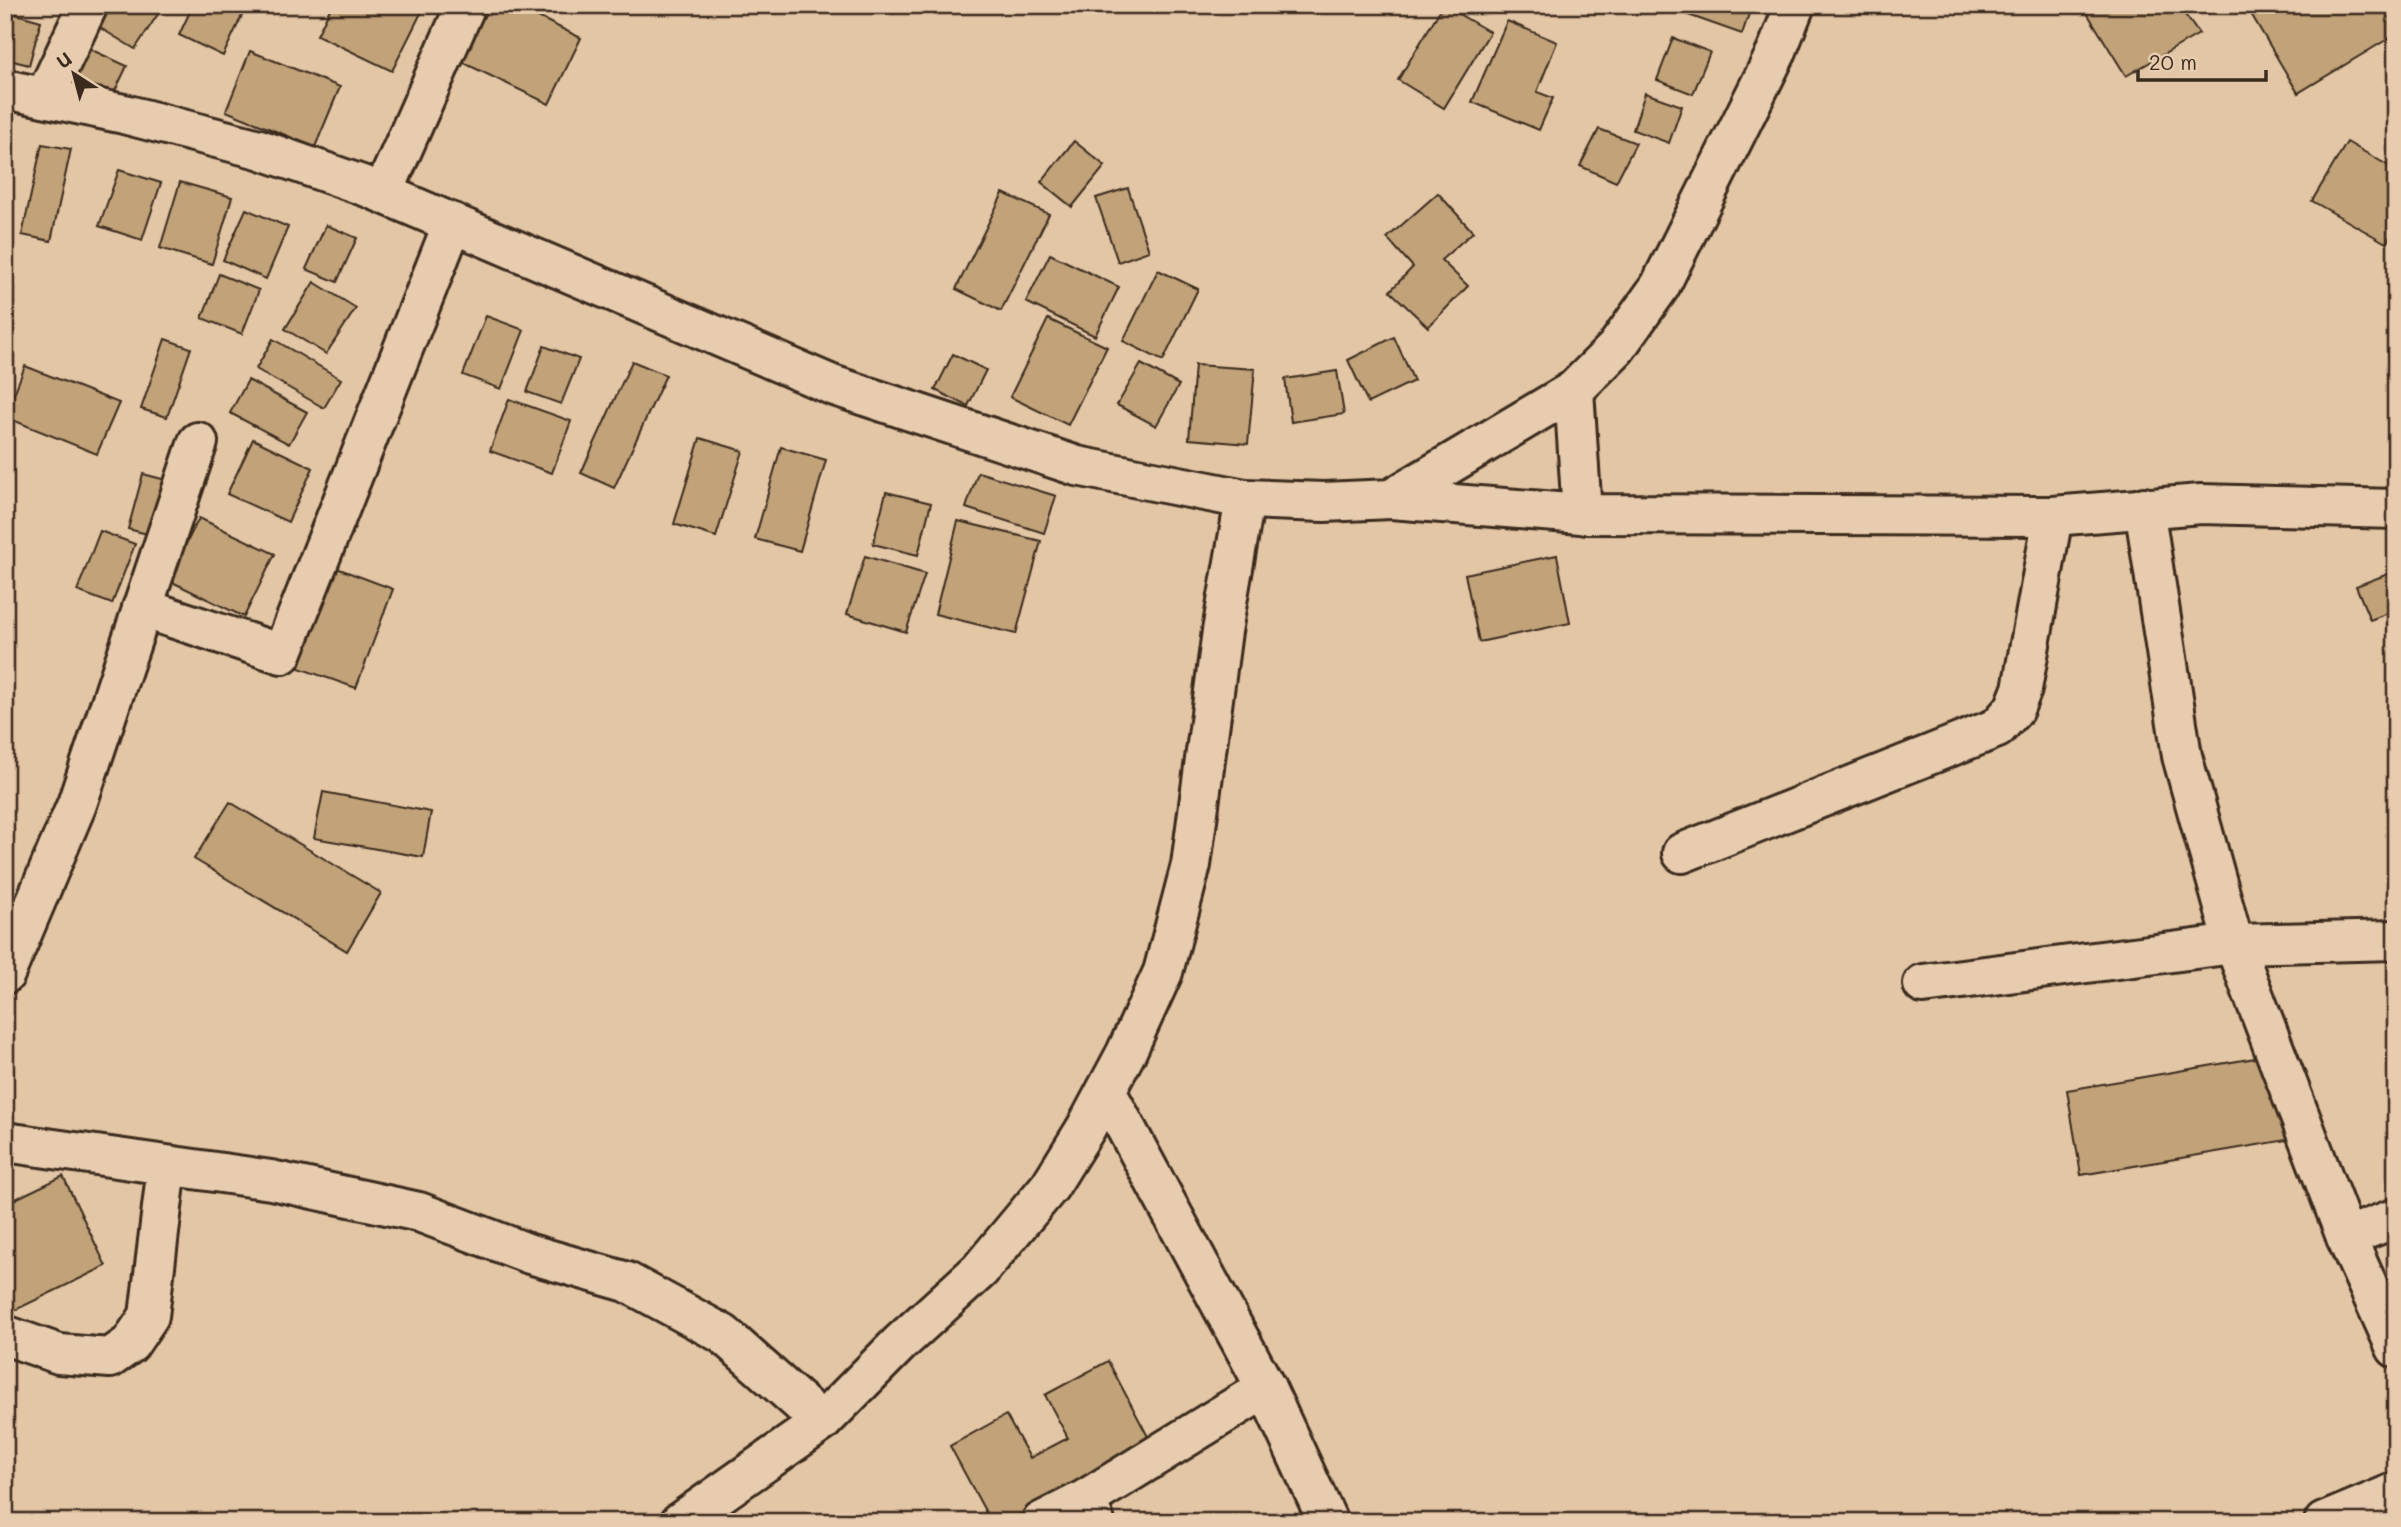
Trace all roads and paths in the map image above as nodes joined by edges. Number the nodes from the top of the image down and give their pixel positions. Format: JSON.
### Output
{"nodes":[{"id":1,"x":88,"y":5,"type":"edge"},
{"id":2,"x":466,"y":5,"type":"edge"},
{"id":3,"x":1795,"y":5,"type":"edge"},
{"id":4,"x":5,"y":89,"type":"edge"},
{"id":5,"x":45,"y":97,"type":"junction"},
{"id":6,"x":383,"y":193,"type":"junction"},
{"id":7,"x":453,"y":223,"type":"junction"},
{"id":8,"x":1574,"y":390,"type":"junction"},
{"id":9,"x":198,"y":442,"type":"dead end"},
{"id":10,"x":1245,"y":499,"type":"junction"},
{"id":11,"x":1391,"y":499,"type":"junction"},
{"id":12,"x":2144,"y":507,"type":"junction"},
{"id":13,"x":2396,"y":509,"type":"edge"},
{"id":14,"x":1582,"y":514,"type":"junction"},
{"id":15,"x":2053,"y":516,"type":"junction"},
{"id":16,"x":142,"y":608,"type":"junction"},
{"id":17,"x":1682,"y":852,"type":"dead end"},
{"id":18,"x":14,"y":931,"type":"edge"},
{"id":19,"x":2396,"y":940,"type":"edge"},
{"id":20,"x":2234,"y":944,"type":"junction"},
{"id":21,"x":5,"y":974,"type":"edge"},
{"id":22,"x":1923,"y":984,"type":"dead end"},
{"id":23,"x":1106,"y":1091,"type":"junction"},
{"id":24,"x":5,"y":1142,"type":"edge"},
{"id":25,"x":167,"y":1166,"type":"junction"},
{"id":26,"x":2396,"y":1218,"type":"edge"},
{"id":27,"x":2346,"y":1237,"type":"junction"},
{"id":28,"x":5,"y":1335,"type":"edge"},
{"id":29,"x":2396,"y":1348,"type":"edge"},
{"id":30,"x":1266,"y":1388,"type":"junction"},
{"id":31,"x":822,"y":1422,"type":"junction"},
{"id":32,"x":2396,"y":1492,"type":"edge"},
{"id":33,"x":1090,"y":1511,"type":"edge"},
{"id":34,"x":680,"y":1522,"type":"edge"},
{"id":35,"x":1041,"y":1522,"type":"edge"},
{"id":36,"x":1328,"y":1522,"type":"edge"},
{"id":37,"x":2325,"y":1522,"type":"edge"}],
"edges":[{"from":1,"to":5,"type":"street"},
{"from":2,"to":6,"type":"street"},
{"from":3,"to":8,"type":"street"},
{"from":4,"to":5,"type":"street"},
{"from":5,"to":6,"type":"street"},
{"from":6,"to":7,"type":"street"},
{"from":7,"to":10,"type":"street"},
{"from":7,"to":16,"type":"street"},
{"from":8,"to":11,"type":"street"},
{"from":8,"to":14,"type":"street"},
{"from":9,"to":16,"type":"street"},
{"from":10,"to":11,"type":"street"},
{"from":10,"to":23,"type":"street"},
{"from":11,"to":14,"type":"street"},
{"from":12,"to":13,"type":"street"},
{"from":12,"to":15,"type":"street"},
{"from":12,"to":20,"type":"street"},
{"from":14,"to":15,"type":"street"},
{"from":15,"to":17,"type":"street"},
{"from":16,"to":18,"type":"street"},
{"from":18,"to":21,"type":"street"},
{"from":19,"to":20,"type":"street"},
{"from":20,"to":22,"type":"street"},
{"from":20,"to":27,"type":"street"},
{"from":23,"to":30,"type":"street"},
{"from":23,"to":31,"type":"street"},
{"from":24,"to":25,"type":"street"},
{"from":25,"to":28,"type":"street"},
{"from":25,"to":31,"type":"street"},
{"from":26,"to":27,"type":"street"},
{"from":27,"to":29,"type":"street"},
{"from":30,"to":33,"type":"street"},
{"from":30,"to":36,"type":"street"},
{"from":31,"to":34,"type":"street"},
{"from":32,"to":37,"type":"street"},
{"from":33,"to":35,"type":"street"}]}
